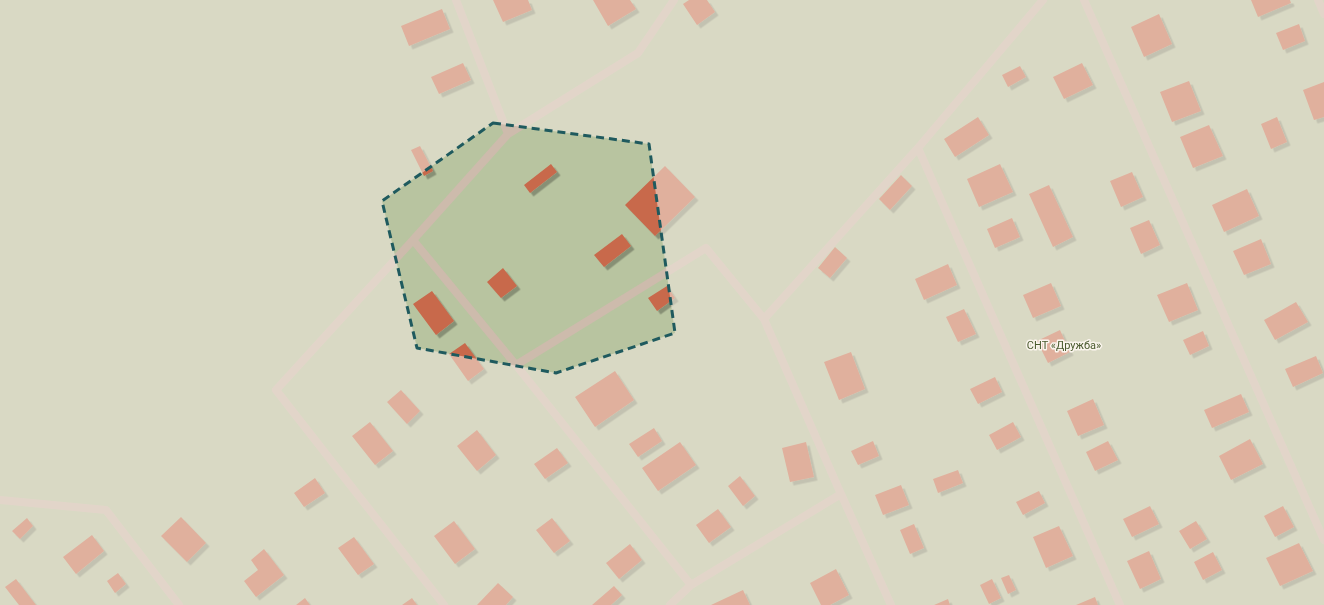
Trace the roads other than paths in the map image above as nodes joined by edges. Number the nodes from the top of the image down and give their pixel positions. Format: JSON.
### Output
{"nodes":[{"id":1,"x":456,"y":0,"type":"edge"},
{"id":2,"x":674,"y":0,"type":"edge"},
{"id":3,"x":1043,"y":0,"type":"edge"},
{"id":4,"x":1084,"y":0,"type":"edge"},
{"id":5,"x":1318,"y":0,"type":"edge"},
{"id":6,"x":1324,"y":14,"type":"edge"},
{"id":7,"x":508,"y":134,"type":"junction"},
{"id":8,"x":918,"y":148,"type":"junction"},
{"id":9,"x":413,"y":240,"type":"junction"},
{"id":10,"x":764,"y":319,"type":"junction"},
{"id":11,"x":516,"y":365,"type":"junction"},
{"id":12,"x":841,"y":494,"type":"junction"},
{"id":13,"x":0,"y":500,"type":"edge"},
{"id":14,"x":1324,"y":540,"type":"edge"},
{"id":15,"x":691,"y":585,"type":"junction"},
{"id":16,"x":179,"y":605,"type":"edge"},
{"id":17,"x":444,"y":605,"type":"edge"},
{"id":18,"x":670,"y":605,"type":"edge"},
{"id":19,"x":891,"y":605,"type":"edge"},
{"id":20,"x":1120,"y":605,"type":"edge"}],
"edges":[{"from":1,"to":7,"type":"lane"},
{"from":2,"to":7,"type":"lane"},
{"from":3,"to":8,"type":"lane"},
{"from":4,"to":14,"type":"lane"},
{"from":5,"to":6,"type":"lane"},
{"from":7,"to":9,"type":"lane"},
{"from":8,"to":10,"type":"lane"},
{"from":8,"to":20,"type":"lane"},
{"from":9,"to":11,"type":"lane"},
{"from":9,"to":17,"type":"lane"},
{"from":10,"to":11,"type":"lane"},
{"from":10,"to":12,"type":"lane"},
{"from":11,"to":15,"type":"lane"},
{"from":12,"to":15,"type":"lane"},
{"from":12,"to":19,"type":"lane"},
{"from":13,"to":16,"type":"lane"},
{"from":15,"to":18,"type":"lane"}]}
